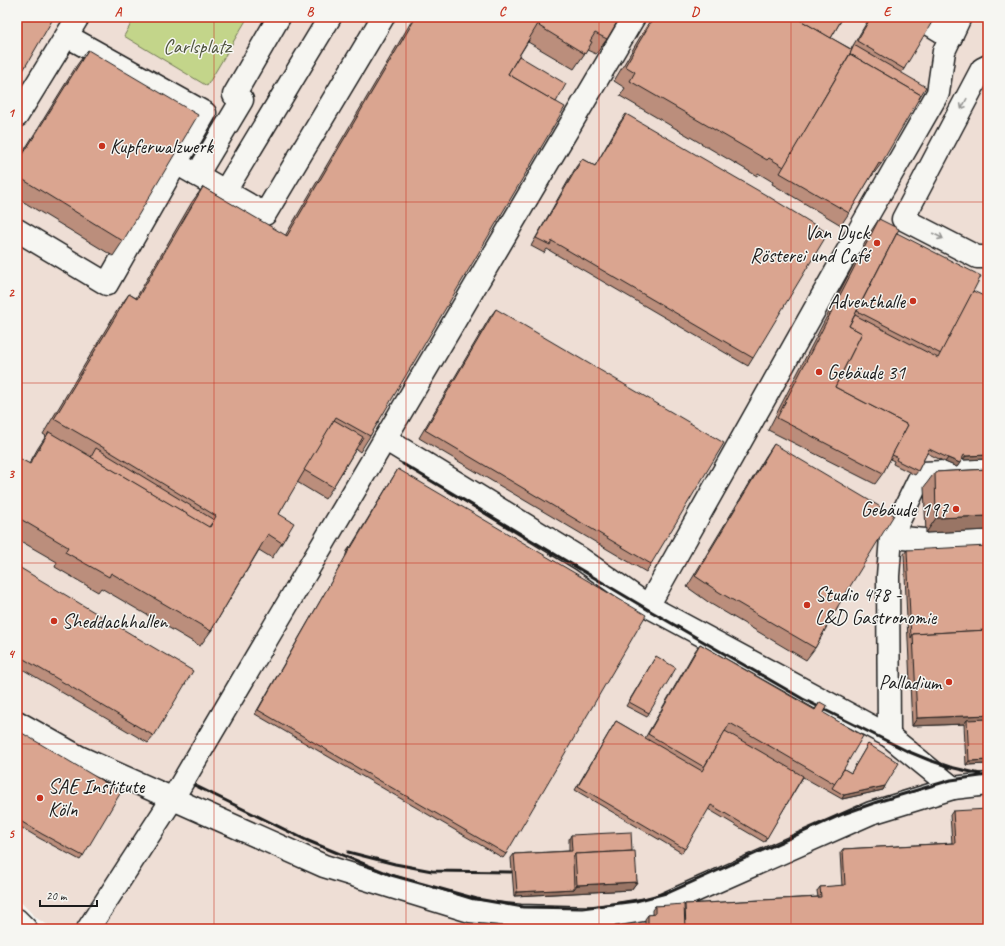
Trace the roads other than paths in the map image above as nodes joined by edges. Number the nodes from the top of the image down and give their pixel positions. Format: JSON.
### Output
{"nodes":[{"id":1,"x":78,"y":17,"type":"edge"},
{"id":2,"x":279,"y":17,"type":"edge"},
{"id":3,"x":330,"y":17,"type":"edge"},
{"id":4,"x":383,"y":17,"type":"edge"},
{"id":5,"x":634,"y":17,"type":"edge"},
{"id":6,"x":918,"y":17,"type":"edge"},
{"id":7,"x":960,"y":17,"type":"edge"},
{"id":8,"x":66,"y":36,"type":"junction"},
{"id":9,"x":951,"y":36,"type":"junction"},
{"id":10,"x":985,"y":68,"type":"edge"},
{"id":11,"x":988,"y":90,"type":"edge"},
{"id":12,"x":17,"y":116,"type":"edge"},
{"id":13,"x":176,"y":163,"type":"junction"},
{"id":14,"x":197,"y":175,"type":"junction"},
{"id":15,"x":225,"y":191,"type":"junction"},
{"id":16,"x":17,"y":230,"type":"edge"},
{"id":17,"x":988,"y":257,"type":"edge"},
{"id":18,"x":385,"y":439,"type":"junction"},
{"id":19,"x":988,"y":470,"type":"edge"},
{"id":20,"x":892,"y":537,"type":"junction"},
{"id":21,"x":988,"y":537,"type":"edge"},
{"id":22,"x":648,"y":606,"type":"junction"},
{"id":23,"x":17,"y":722,"type":"edge"},
{"id":24,"x":889,"y":736,"type":"junction"},
{"id":25,"x":988,"y":784,"type":"edge"},
{"id":26,"x":953,"y":788,"type":"junction"},
{"id":27,"x":173,"y":798,"type":"junction"},
{"id":28,"x":17,"y":920,"type":"edge"},
{"id":29,"x":26,"y":929,"type":"edge"},
{"id":30,"x":88,"y":929,"type":"edge"}],
"edges":[{"from":1,"to":8,"type":"street"},
{"from":2,"to":14,"type":"street"},
{"from":3,"to":15,"type":"street"},
{"from":4,"to":15,"type":"street"},
{"from":5,"to":18,"type":"street"},
{"from":6,"to":9,"type":"street"},
{"from":7,"to":9,"type":"street"},
{"from":8,"to":12,"type":"street"},
{"from":8,"to":13,"type":"street"},
{"from":9,"to":22,"type":"street"},
{"from":10,"to":11,"type":"street"},
{"from":10,"to":17,"type":"street","one_way":true},
{"from":13,"to":14,"type":"street"},
{"from":13,"to":16,"type":"street"},
{"from":14,"to":15,"type":"street"},
{"from":18,"to":22,"type":"street"},
{"from":18,"to":27,"type":"street"},
{"from":19,"to":20,"type":"street"},
{"from":20,"to":21,"type":"street"},
{"from":20,"to":24,"type":"street"},
{"from":22,"to":24,"type":"street"},
{"from":23,"to":27,"type":"street"},
{"from":24,"to":26,"type":"street"},
{"from":25,"to":26,"type":"street"},
{"from":26,"to":27,"type":"street"},
{"from":27,"to":30,"type":"street"},
{"from":28,"to":29,"type":"street"}]}
